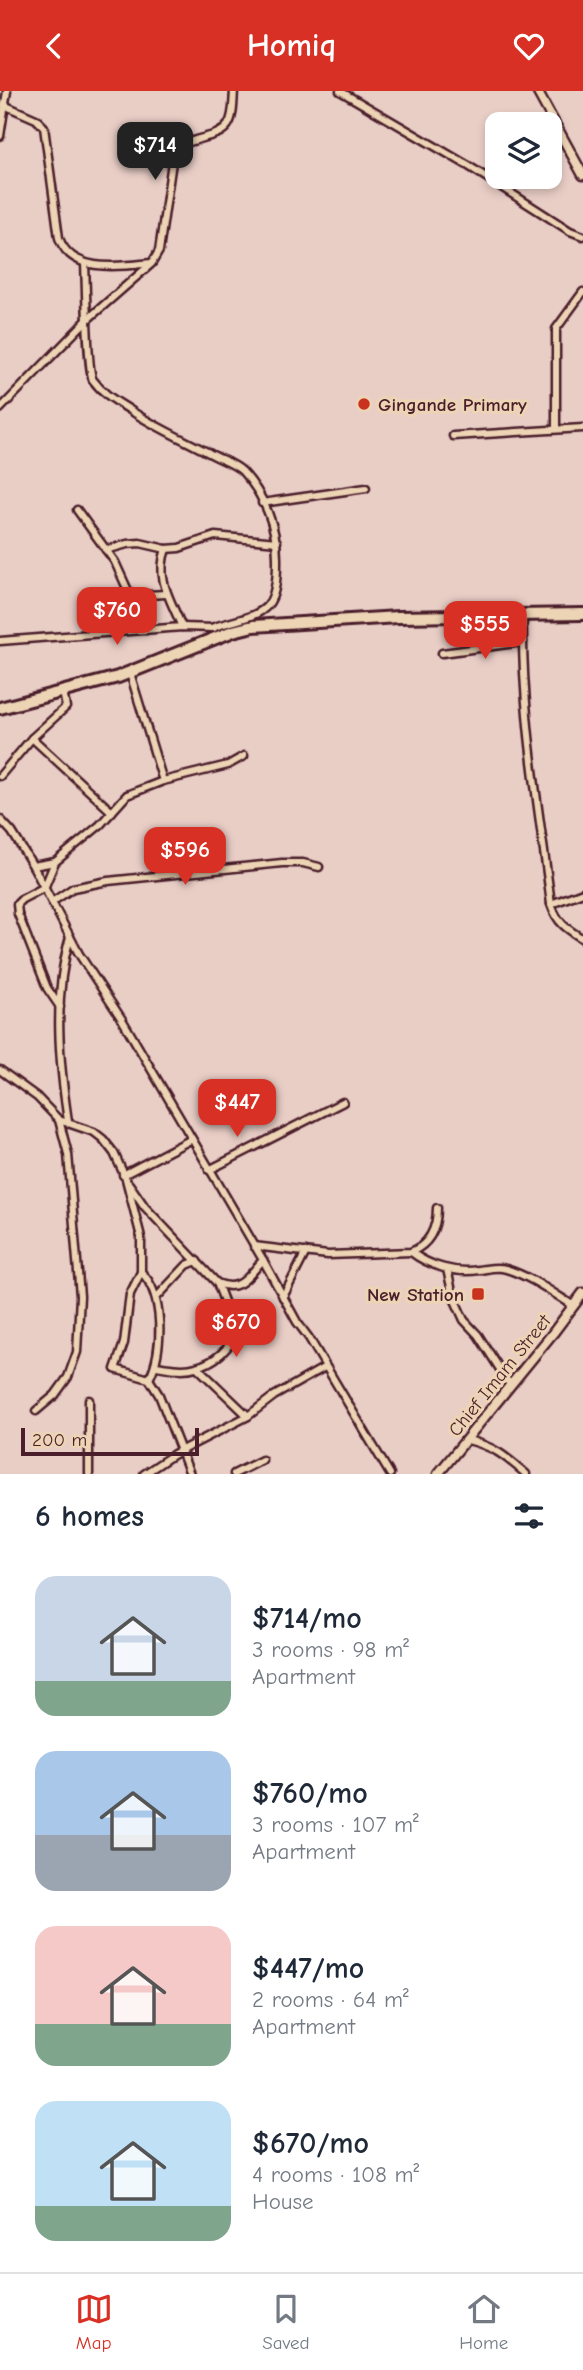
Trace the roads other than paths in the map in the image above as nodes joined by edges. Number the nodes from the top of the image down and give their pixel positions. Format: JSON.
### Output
{"nodes":[{"id":1,"x":7,"y":91,"type":"edge"},
{"id":2,"x":234,"y":91,"type":"edge"},
{"id":3,"x":340,"y":91,"type":"edge"},
{"id":4,"x":537,"y":91,"type":"edge"},
{"id":5,"x":4,"y":105,"type":"junction"},
{"id":6,"x":0,"y":131,"type":"edge"},
{"id":7,"x":583,"y":175,"type":"edge"},
{"id":8,"x":583,"y":236,"type":"edge"},
{"id":9,"x":152,"y":263,"type":"junction"},
{"id":10,"x":85,"y":264,"type":"junction"},
{"id":11,"x":583,"y":292,"type":"edge"},
{"id":12,"x":88,"y":319,"type":"junction"},
{"id":13,"x":0,"y":409,"type":"edge"},
{"id":14,"x":583,"y":428,"type":"edge"},
{"id":15,"x":556,"y":429,"type":"junction"},
{"id":16,"x":453,"y":436,"type":"dead end"},
{"id":17,"x":366,"y":488,"type":"dead end"},
{"id":18,"x":262,"y":503,"type":"junction"},
{"id":19,"x":77,"y":510,"type":"dead end"},
{"id":20,"x":277,"y":542,"type":"junction"},
{"id":21,"x":166,"y":549,"type":"junction"},
{"id":22,"x":106,"y":550,"type":"junction"},
{"id":23,"x":166,"y":594,"type":"junction"},
{"id":24,"x":129,"y":596,"type":"junction"},
{"id":25,"x":583,"y":614,"type":"edge"},
{"id":26,"x":523,"y":615,"type":"junction"},
{"id":27,"x":182,"y":627,"type":"junction"},
{"id":28,"x":211,"y":628,"type":"junction"},
{"id":29,"x":146,"y":630,"type":"junction"},
{"id":30,"x":233,"y":631,"type":"junction"},
{"id":31,"x":0,"y":641,"type":"edge"},
{"id":32,"x":523,"y":642,"type":"junction"},
{"id":33,"x":442,"y":653,"type":"dead end"},
{"id":34,"x":130,"y":673,"type":"junction"},
{"id":35,"x":63,"y":692,"type":"junction"},
{"id":36,"x":0,"y":708,"type":"edge"},
{"id":37,"x":32,"y":738,"type":"junction"},
{"id":38,"x":244,"y":756,"type":"dead end"},
{"id":39,"x":0,"y":776,"type":"edge"},
{"id":40,"x":163,"y":781,"type":"junction"},
{"id":41,"x":112,"y":812,"type":"junction"},
{"id":42,"x":0,"y":820,"type":"edge"},
{"id":43,"x":55,"y":862,"type":"junction"},
{"id":44,"x":33,"y":866,"type":"junction"},
{"id":45,"x":319,"y":867,"type":"dead end"},
{"id":46,"x":45,"y":886,"type":"junction"},
{"id":47,"x":583,"y":892,"type":"edge"},
{"id":48,"x":52,"y":902,"type":"junction"},
{"id":49,"x":551,"y":904,"type":"junction"},
{"id":50,"x":70,"y":937,"type":"junction"},
{"id":51,"x":583,"y":939,"type":"edge"},
{"id":52,"x":60,"y":1007,"type":"junction"},
{"id":53,"x":0,"y":1070,"type":"edge"},
{"id":54,"x":344,"y":1102,"type":"dead end"},
{"id":55,"x":59,"y":1120,"type":"junction"},
{"id":56,"x":68,"y":1121,"type":"junction"},
{"id":57,"x":192,"y":1139,"type":"junction"},
{"id":58,"x":209,"y":1170,"type":"junction"},
{"id":59,"x":125,"y":1177,"type":"junction"},
{"id":60,"x":437,"y":1208,"type":"dead end"},
{"id":61,"x":254,"y":1246,"type":"junction"},
{"id":62,"x":306,"y":1252,"type":"junction"},
{"id":63,"x":411,"y":1252,"type":"junction"},
{"id":64,"x":263,"y":1260,"type":"junction"},
{"id":65,"x":197,"y":1261,"type":"junction"},
{"id":66,"x":447,"y":1269,"type":"junction"},
{"id":67,"x":141,"y":1272,"type":"junction"},
{"id":68,"x":217,"y":1283,"type":"junction"},
{"id":69,"x":583,"y":1293,"type":"edge"},
{"id":70,"x":283,"y":1297,"type":"junction"},
{"id":71,"x":156,"y":1298,"type":"junction"},
{"id":72,"x":574,"y":1306,"type":"junction"},
{"id":73,"x":157,"y":1366,"type":"junction"},
{"id":74,"x":197,"y":1367,"type":"junction"},
{"id":75,"x":325,"y":1367,"type":"junction"},
{"id":76,"x":149,"y":1379,"type":"junction"},
{"id":77,"x":510,"y":1385,"type":"junction"},
{"id":78,"x":89,"y":1400,"type":"dead end"},
{"id":79,"x":36,"y":1411,"type":"dead end"},
{"id":80,"x":248,"y":1416,"type":"junction"},
{"id":81,"x":468,"y":1440,"type":"junction"},
{"id":82,"x":181,"y":1450,"type":"junction"},
{"id":83,"x":262,"y":1460,"type":"dead end"},
{"id":84,"x":89,"y":1474,"type":"edge"},
{"id":85,"x":144,"y":1474,"type":"edge"},
{"id":86,"x":190,"y":1474,"type":"edge"},
{"id":87,"x":233,"y":1474,"type":"edge"},
{"id":88,"x":390,"y":1474,"type":"edge"},
{"id":89,"x":438,"y":1474,"type":"edge"},
{"id":90,"x":526,"y":1474,"type":"edge"}],
"edges":[{"from":1,"to":5,"type":"street"},
{"from":2,"to":9,"type":"street"},
{"from":3,"to":8,"type":"street"},
{"from":4,"to":7,"type":"street"},
{"from":5,"to":6,"type":"street"},
{"from":5,"to":10,"type":"street"},
{"from":9,"to":10,"type":"street"},
{"from":9,"to":12,"type":"street"},
{"from":10,"to":12,"type":"street"},
{"from":11,"to":15,"type":"street"},
{"from":12,"to":13,"type":"street"},
{"from":12,"to":18,"type":"street"},
{"from":14,"to":15,"type":"street"},
{"from":15,"to":16,"type":"street"},
{"from":17,"to":18,"type":"street"},
{"from":18,"to":20,"type":"street"},
{"from":19,"to":22,"type":"street"},
{"from":20,"to":21,"type":"street"},
{"from":20,"to":28,"type":"street"},
{"from":21,"to":22,"type":"street"},
{"from":21,"to":23,"type":"street"},
{"from":22,"to":24,"type":"street"},
{"from":23,"to":24,"type":"street"},
{"from":23,"to":27,"type":"street"},
{"from":24,"to":29,"type":"street"},
{"from":25,"to":26,"type":"highway"},
{"from":26,"to":30,"type":"highway"},
{"from":26,"to":32,"type":"street"},
{"from":27,"to":28,"type":"street"},
{"from":27,"to":29,"type":"street"},
{"from":28,"to":30,"type":"street"},
{"from":29,"to":31,"type":"street"},
{"from":30,"to":34,"type":"highway"},
{"from":32,"to":33,"type":"street"},
{"from":32,"to":49,"type":"street"},
{"from":34,"to":35,"type":"highway"},
{"from":34,"to":40,"type":"street"},
{"from":35,"to":36,"type":"highway"},
{"from":35,"to":37,"type":"street"},
{"from":37,"to":39,"type":"street"},
{"from":37,"to":41,"type":"street"},
{"from":38,"to":40,"type":"street"},
{"from":40,"to":41,"type":"street"},
{"from":41,"to":43,"type":"street"},
{"from":42,"to":44,"type":"street"},
{"from":43,"to":44,"type":"street"},
{"from":43,"to":46,"type":"street"},
{"from":44,"to":46,"type":"street"},
{"from":45,"to":48,"type":"street"},
{"from":46,"to":48,"type":"street"},
{"from":46,"to":52,"type":"street"},
{"from":47,"to":49,"type":"street"},
{"from":48,"to":50,"type":"street"},
{"from":49,"to":51,"type":"street"},
{"from":50,"to":52,"type":"street"},
{"from":50,"to":57,"type":"street"},
{"from":52,"to":56,"type":"street"},
{"from":53,"to":55,"type":"street"},
{"from":54,"to":58,"type":"street"},
{"from":55,"to":56,"type":"street"},
{"from":55,"to":79,"type":"street"},
{"from":56,"to":59,"type":"street"},
{"from":57,"to":58,"type":"street"},
{"from":57,"to":59,"type":"street"},
{"from":58,"to":61,"type":"street"},
{"from":59,"to":65,"type":"street"},
{"from":59,"to":67,"type":"street"},
{"from":60,"to":63,"type":"street"},
{"from":61,"to":62,"type":"street"},
{"from":61,"to":64,"type":"street"},
{"from":62,"to":63,"type":"street"},
{"from":62,"to":70,"type":"street"},
{"from":63,"to":66,"type":"street"},
{"from":64,"to":68,"type":"street"},
{"from":64,"to":70,"type":"street"},
{"from":65,"to":68,"type":"street"},
{"from":65,"to":71,"type":"street"},
{"from":66,"to":72,"type":"street"},
{"from":66,"to":77,"type":"street"},
{"from":67,"to":71,"type":"street"},
{"from":67,"to":76,"type":"street"},
{"from":68,"to":74,"type":"street"},
{"from":69,"to":72,"type":"street","name":"Chief Imam Street"},
{"from":70,"to":75,"type":"street"},
{"from":71,"to":73,"type":"street"},
{"from":72,"to":77,"type":"street","name":"Chief Imam Street"},
{"from":73,"to":74,"type":"street"},
{"from":73,"to":76,"type":"street"},
{"from":74,"to":80,"type":"street"},
{"from":75,"to":80,"type":"street"},
{"from":75,"to":88,"type":"street"},
{"from":76,"to":82,"type":"street"},
{"from":77,"to":81,"type":"street","name":"Chief Imam Street"},
{"from":78,"to":84,"type":"street"},
{"from":80,"to":82,"type":"street"},
{"from":81,"to":89,"type":"street","name":"Chief Imam Street"},
{"from":81,"to":90,"type":"street"},
{"from":82,"to":85,"type":"street"},
{"from":82,"to":86,"type":"street"},
{"from":83,"to":87,"type":"street"}]}
